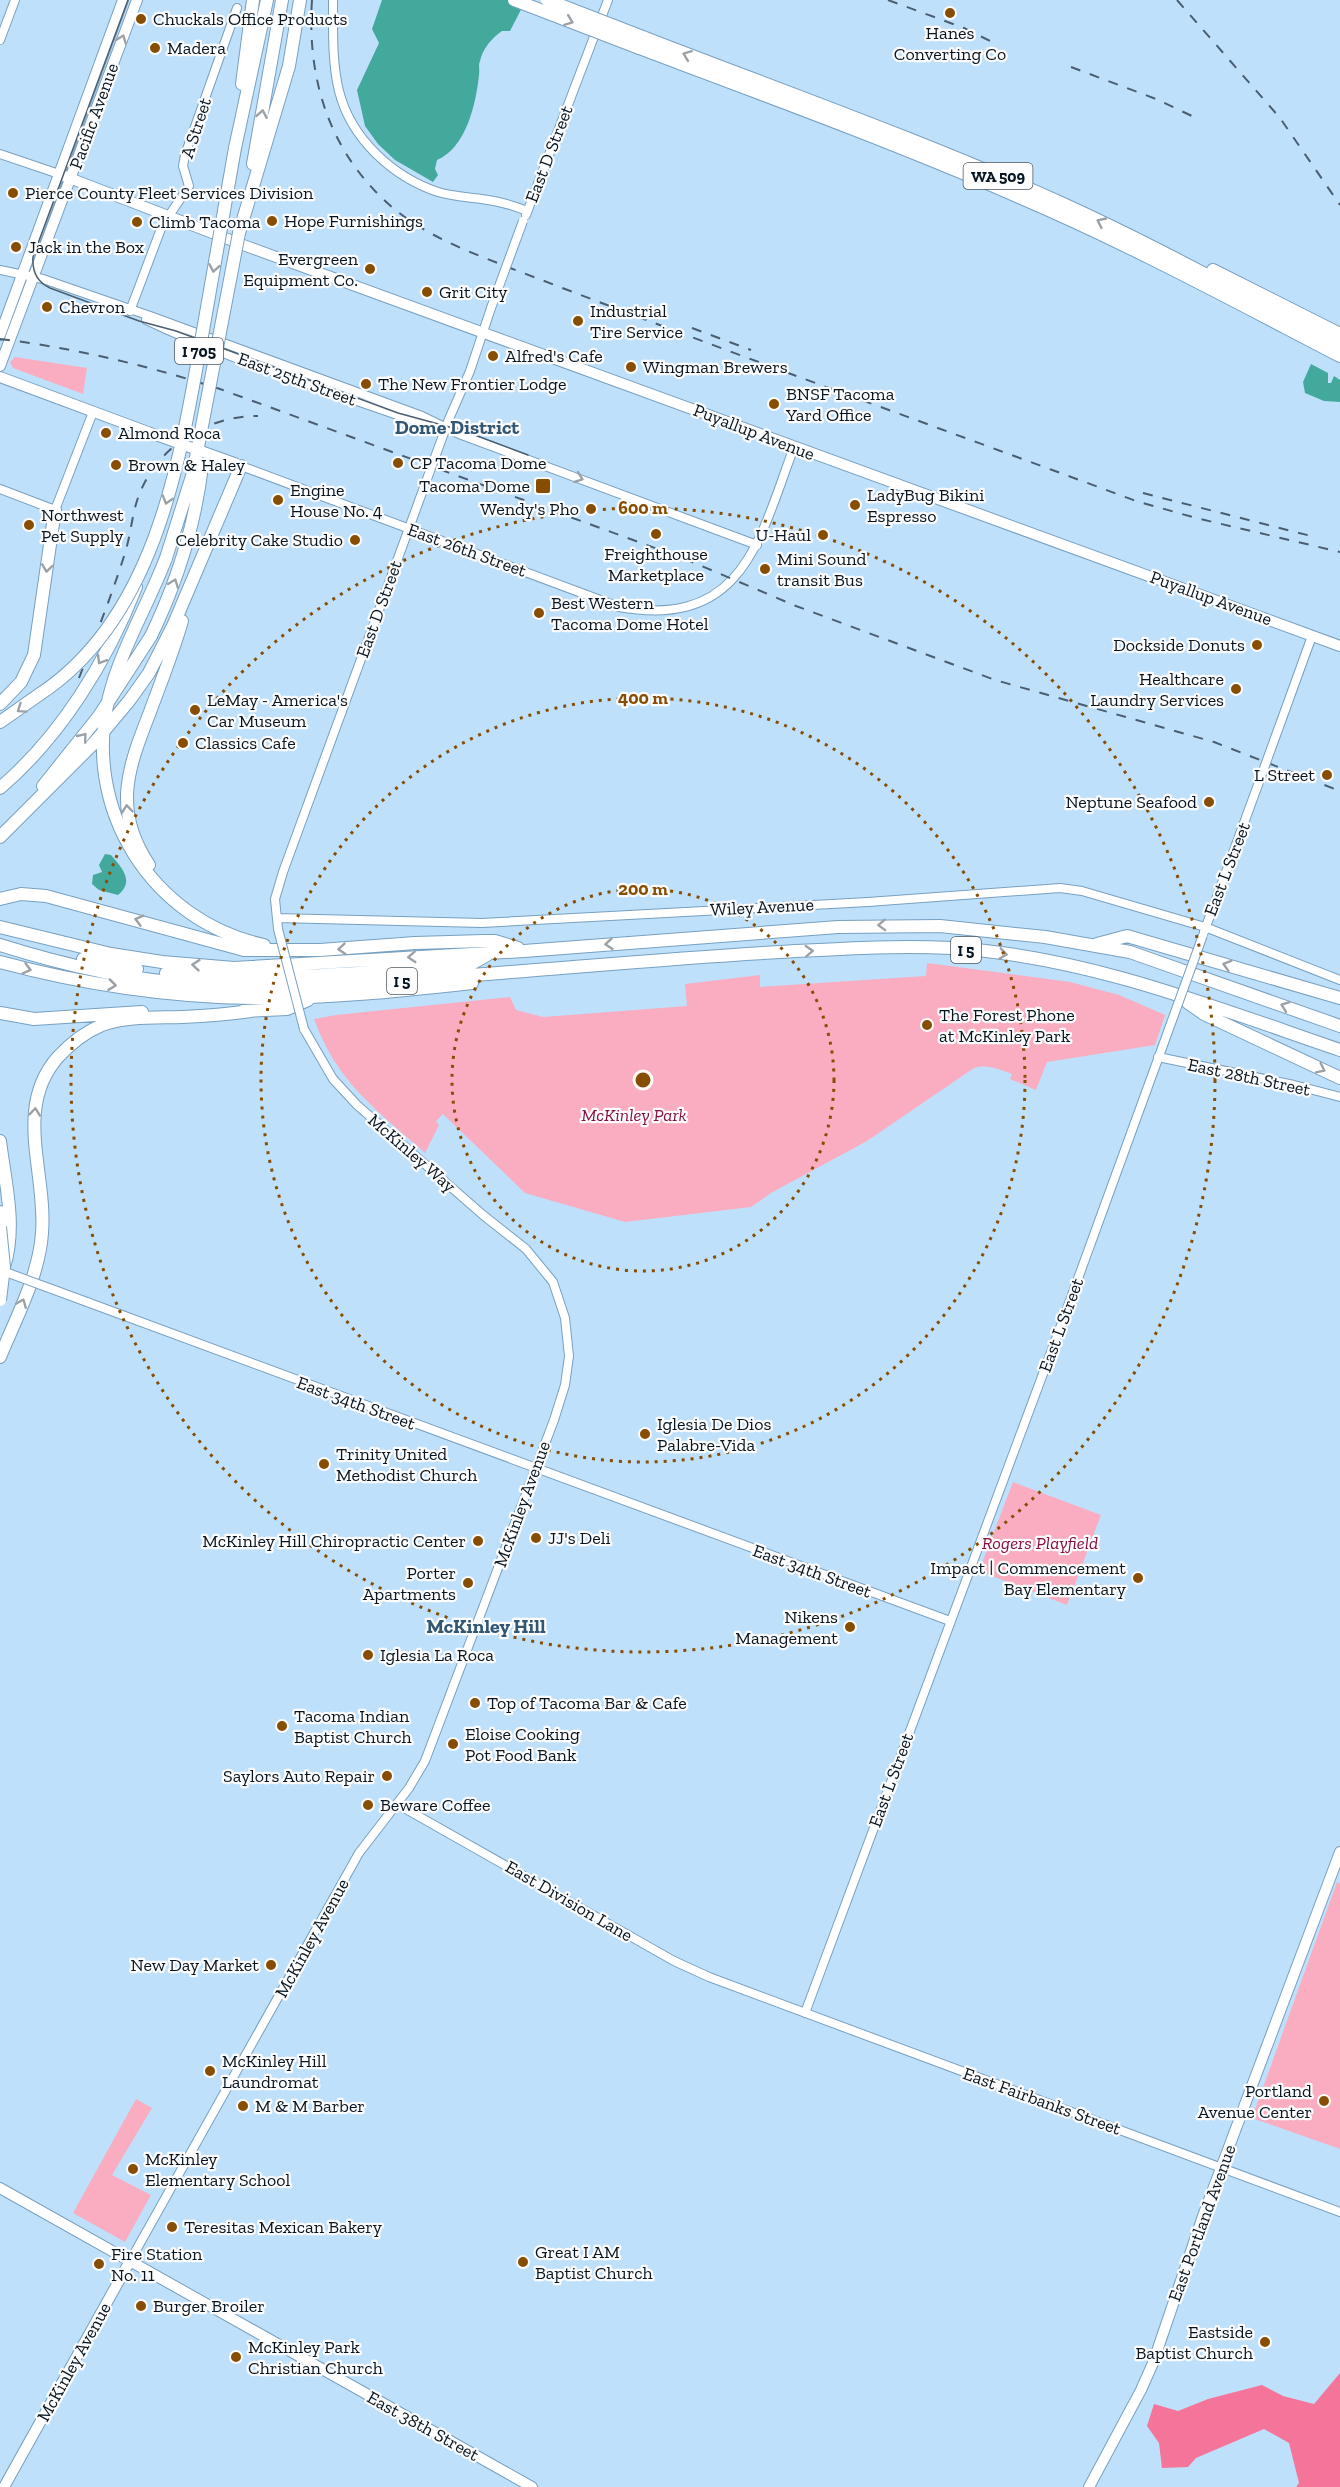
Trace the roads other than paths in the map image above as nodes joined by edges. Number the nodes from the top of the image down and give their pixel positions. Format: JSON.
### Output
{"nodes":[{"id":1,"x":15,"y":0,"type":"edge"},
{"id":2,"x":123,"y":0,"type":"edge"},
{"id":3,"x":137,"y":0,"type":"edge"},
{"id":4,"x":253,"y":0,"type":"edge"},
{"id":5,"x":267,"y":0,"type":"edge"},
{"id":6,"x":282,"y":0,"type":"edge"},
{"id":7,"x":300,"y":0,"type":"edge"},
{"id":8,"x":333,"y":0,"type":"edge"},
{"id":9,"x":514,"y":0,"type":"edge"},
{"id":10,"x":548,"y":0,"type":"edge"},
{"id":11,"x":608,"y":0,"type":"edge"},
{"id":12,"x":237,"y":8,"type":"dead end"},
{"id":13,"x":0,"y":40,"type":"edge"},
{"id":14,"x":641,"y":43,"type":"junction"},
{"id":15,"x":250,"y":55,"type":"junction"},
{"id":16,"x":0,"y":154,"type":"edge"},
{"id":17,"x":59,"y":174,"type":"junction"},
{"id":18,"x":70,"y":179,"type":"junction"},
{"id":19,"x":527,"y":211,"type":"junction"},
{"id":20,"x":168,"y":217,"type":"junction"},
{"id":21,"x":239,"y":233,"type":"junction"},
{"id":22,"x":1128,"y":234,"type":"junction"},
{"id":23,"x":0,"y":270,"type":"edge"},
{"id":24,"x":22,"y":275,"type":"junction"},
{"id":25,"x":35,"y":277,"type":"junction"},
{"id":26,"x":130,"y":311,"type":"junction"},
{"id":27,"x":1281,"y":325,"type":"junction"},
{"id":28,"x":483,"y":332,"type":"junction"},
{"id":29,"x":1340,"y":334,"type":"edge"},
{"id":30,"x":0,"y":335,"type":"edge"},
{"id":31,"x":1340,"y":345,"type":"edge"},
{"id":32,"x":1340,"y":356,"type":"edge"},
{"id":33,"x":1340,"y":362,"type":"edge"},
{"id":34,"x":0,"y":366,"type":"edge"},
{"id":35,"x":213,"y":374,"type":"junction"},
{"id":36,"x":0,"y":377,"type":"edge"},
{"id":37,"x":93,"y":412,"type":"junction"},
{"id":38,"x":446,"y":427,"type":"junction"},
{"id":39,"x":794,"y":447,"type":"junction"},
{"id":40,"x":239,"y":465,"type":"junction"},
{"id":41,"x":0,"y":489,"type":"edge"},
{"id":42,"x":55,"y":510,"type":"junction"},
{"id":43,"x":409,"y":529,"type":"junction"},
{"id":44,"x":757,"y":546,"type":"junction"},
{"id":45,"x":151,"y":550,"type":"junction"},
{"id":46,"x":200,"y":563,"type":"junction"},
{"id":47,"x":1312,"y":636,"type":"junction"},
{"id":48,"x":1340,"y":646,"type":"edge"},
{"id":49,"x":0,"y":704,"type":"edge"},
{"id":50,"x":0,"y":722,"type":"edge"},
{"id":51,"x":0,"y":788,"type":"edge"},
{"id":52,"x":3,"y":834,"type":"edge"},
{"id":53,"x":0,"y":899,"type":"edge"},
{"id":54,"x":276,"y":918,"type":"junction"},
{"id":55,"x":206,"y":923,"type":"junction"},
{"id":56,"x":0,"y":927,"type":"edge"},
{"id":57,"x":1204,"y":931,"type":"junction"},
{"id":58,"x":0,"y":938,"type":"edge"},
{"id":59,"x":0,"y":945,"type":"edge"},
{"id":60,"x":1096,"y":945,"type":"junction"},
{"id":61,"x":298,"y":950,"type":"junction"},
{"id":62,"x":524,"y":951,"type":"junction"},
{"id":63,"x":56,"y":953,"type":"junction"},
{"id":64,"x":750,"y":954,"type":"junction"},
{"id":65,"x":0,"y":962,"type":"edge"},
{"id":66,"x":1340,"y":980,"type":"edge"},
{"id":67,"x":1176,"y":994,"type":"junction"},
{"id":68,"x":315,"y":996,"type":"junction"},
{"id":69,"x":1340,"y":998,"type":"edge"},
{"id":70,"x":251,"y":1011,"type":"junction"},
{"id":71,"x":0,"y":1013,"type":"edge"},
{"id":72,"x":1340,"y":1026,"type":"edge"},
{"id":73,"x":1340,"y":1050,"type":"edge"},
{"id":74,"x":1158,"y":1057,"type":"junction"},
{"id":75,"x":1340,"y":1078,"type":"edge"},
{"id":76,"x":1340,"y":1097,"type":"edge"},
{"id":77,"x":0,"y":1141,"type":"edge"},
{"id":78,"x":0,"y":1212,"type":"edge"},
{"id":79,"x":0,"y":1227,"type":"edge"},
{"id":80,"x":0,"y":1249,"type":"edge"},
{"id":81,"x":0,"y":1270,"type":"edge"},
{"id":82,"x":0,"y":1276,"type":"edge"},
{"id":83,"x":0,"y":1300,"type":"edge"},
{"id":84,"x":0,"y":1357,"type":"edge"},
{"id":85,"x":569,"y":1368,"type":"joint"},
{"id":86,"x":535,"y":1468,"type":"junction"},
{"id":87,"x":950,"y":1621,"type":"junction"},
{"id":88,"x":397,"y":1804,"type":"junction"},
{"id":89,"x":1340,"y":1852,"type":"edge"},
{"id":90,"x":745,"y":1991,"type":"joint"},
{"id":91,"x":805,"y":2013,"type":"junction"},
{"id":92,"x":1221,"y":2168,"type":"junction"},
{"id":93,"x":0,"y":2188,"type":"edge"},
{"id":94,"x":1340,"y":2211,"type":"edge"},
{"id":95,"x":130,"y":2261,"type":"junction"},
{"id":96,"x":4,"y":2487,"type":"edge"},
{"id":97,"x":532,"y":2487,"type":"edge"},
{"id":98,"x":1089,"y":2487,"type":"edge"}],
"edges":[{"from":1,"to":13,"type":"street"},
{"from":2,"to":17,"type":"main road","name":"Pacific Avenue"},
{"from":18,"to":3,"type":"main road","name":"Pacific Avenue","one_way":true},
{"from":4,"to":15,"type":"highway"},
{"from":5,"to":15,"type":"highway"},
{"from":21,"to":6,"type":"highway","number":"I 705","one_way":true},
{"from":7,"to":21,"type":"highway"},
{"from":8,"to":19,"type":"street"},
{"from":9,"to":14,"type":"highway","number":"WA 509","one_way":true,"bridge":true},
{"from":10,"to":14,"type":"highway","number":"WA 509","bridge":true},
{"from":11,"to":19,"type":"street","name":"East D Street"},
{"from":12,"to":20,"type":"street","name":"A Street"},
{"from":22,"to":14,"type":"highway","number":"WA 509","one_way":true},
{"from":14,"to":27,"type":"highway","number":"WA 509"},
{"from":15,"to":45,"type":"highway","number":"I 705","one_way":true,"bridge":true},
{"from":16,"to":17,"type":"street"},
{"from":17,"to":18,"type":"main road","name":"Puyallup Avenue"},
{"from":17,"to":24,"type":"main road","name":"Pacific Avenue"},
{"from":18,"to":20,"type":"main road","name":"Puyallup Avenue"},
{"from":18,"to":25,"type":"main road","name":"Pacific Avenue"},
{"from":19,"to":28,"type":"street","name":"East D Street","bridge":true},
{"from":20,"to":26,"type":"street","name":"A Street"},
{"from":20,"to":28,"type":"main road","name":"Puyallup Avenue"},
{"from":21,"to":35,"type":"highway","number":"I 705","bridge":true},
{"from":22,"to":29,"type":"highway"},
{"from":22,"to":31,"type":"highway","number":"WA 509"},
{"from":23,"to":24,"type":"street","name":"East 25th Street"},
{"from":24,"to":25,"type":"street","name":"East 25th Street"},
{"from":24,"to":30,"type":"main road","name":"Pacific Avenue"},
{"from":25,"to":26,"type":"street","name":"East 25th Street"},
{"from":25,"to":34,"type":"main road","name":"Pacific Avenue"},
{"from":26,"to":38,"type":"street","name":"East 25th Street"},
{"from":27,"to":32,"type":"highway","number":"WA 509"},
{"from":27,"to":33,"type":"highway"},
{"from":28,"to":38,"type":"street","name":"East D Street"},
{"from":28,"to":39,"type":"main road","name":"Puyallup Avenue"},
{"from":52,"to":35,"type":"highway","number":"I 705","one_way":true,"bridge":true},
{"from":35,"to":55,"type":"highway","bridge":true},
{"from":36,"to":37,"type":"main road","name":"East 26th Street"},
{"from":37,"to":40,"type":"main road","name":"East 26th Street","bridge":true},
{"from":37,"to":42,"type":"street"},
{"from":38,"to":43,"type":"street","name":"East D Street"},
{"from":38,"to":44,"type":"street","name":"East 25th Street","one_way":true},
{"from":39,"to":44,"type":"street","name":"East 26th Street"},
{"from":39,"to":47,"type":"main road","name":"Puyallup Avenue"},
{"from":40,"to":43,"type":"street","name":"East 26th Street"},
{"from":40,"to":46,"type":"highway"},
{"from":41,"to":42,"type":"street"},
{"from":42,"to":49,"type":"highway","one_way":true},
{"from":43,"to":44,"type":"street","name":"East 26th Street"},
{"from":43,"to":54,"type":"street","name":"East D Street"},
{"from":45,"to":50,"type":"highway","one_way":true,"bridge":true},
{"from":45,"to":51,"type":"highway","one_way":true,"bridge":true},
{"from":46,"to":52,"type":"highway"},
{"from":55,"to":46,"type":"highway","one_way":true},
{"from":47,"to":48,"type":"main road","name":"Puyallup Avenue"},
{"from":47,"to":57,"type":"street","name":"East L Street","bridge":true},
{"from":61,"to":53,"type":"highway","one_way":true},
{"from":54,"to":57,"type":"street","name":"Wiley Avenue"},
{"from":54,"to":85,"type":"street","name":"McKinley Way","bridge":true},
{"from":55,"to":61,"type":"highway"},
{"from":56,"to":63,"type":"highway","number":"I 5"},
{"from":57,"to":66,"type":"street","name":"Wiley Avenue"},
{"from":57,"to":74,"type":"street","name":"East L Street","bridge":true},
{"from":58,"to":63,"type":"highway","number":"I 5"},
{"from":59,"to":63,"type":"highway","number":"I 5"},
{"from":60,"to":62,"type":"highway","number":"I 5","one_way":true},
{"from":69,"to":60,"type":"highway","one_way":true},
{"from":72,"to":60,"type":"highway","number":"I 5","one_way":true},
{"from":62,"to":61,"type":"highway","one_way":true},
{"from":62,"to":63,"type":"highway","number":"I 5","one_way":true},
{"from":63,"to":64,"type":"highway","number":"I 5"},
{"from":64,"to":67,"type":"highway","number":"I 5","one_way":true},
{"from":64,"to":68,"type":"highway","number":"I 5"},
{"from":65,"to":68,"type":"highway","number":"I 5","one_way":true},
{"from":67,"to":73,"type":"highway","number":"I 5"},
{"from":67,"to":75,"type":"highway","one_way":true},
{"from":68,"to":70,"type":"highway"},
{"from":70,"to":71,"type":"highway"},
{"from":84,"to":70,"type":"highway","one_way":true},
{"from":74,"to":76,"type":"street","name":"East 28th Street"},
{"from":74,"to":87,"type":"street","name":"East L Street"},
{"from":77,"to":82,"type":"highway"},
{"from":78,"to":80,"type":"highway"},
{"from":79,"to":83,"type":"highway","bridge":true},
{"from":81,"to":86,"type":"street","name":"East 34th Street","bridge":true},
{"from":85,"to":86,"type":"street","name":"McKinley Avenue"},
{"from":86,"to":87,"type":"street","name":"East 34th Street"},
{"from":86,"to":88,"type":"street","name":"McKinley Avenue"},
{"from":87,"to":91,"type":"street","name":"East L Street"},
{"from":88,"to":90,"type":"street","name":"East Division Lane"},
{"from":88,"to":95,"type":"street","name":"McKinley Avenue"},
{"from":89,"to":92,"type":"main road","name":"East Portland Avenue"},
{"from":90,"to":91,"type":"street","name":"East Fairbanks Street"},
{"from":91,"to":92,"type":"street","name":"East Fairbanks Street"},
{"from":92,"to":94,"type":"street","name":"East Fairbanks Street"},
{"from":92,"to":98,"type":"main road","name":"East Portland Avenue"},
{"from":93,"to":95,"type":"main road","name":"East 38th Street"},
{"from":95,"to":96,"type":"main road","name":"McKinley Avenue"},
{"from":95,"to":97,"type":"main road","name":"East 38th Street"}]}
